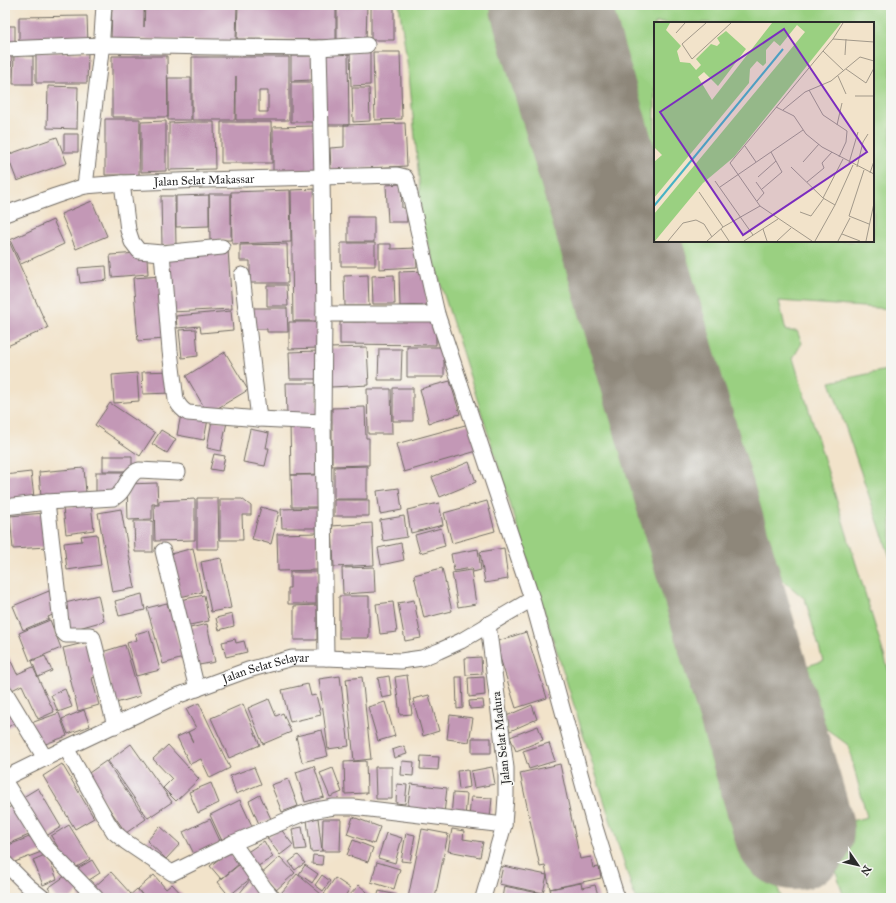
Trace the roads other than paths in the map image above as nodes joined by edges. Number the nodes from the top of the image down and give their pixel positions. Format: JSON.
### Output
{"nodes":[{"id":1,"x":104,"y":5,"type":"edge"},
{"id":2,"x":102,"y":45,"type":"junction"},
{"id":3,"x":367,"y":45,"type":"dead end"},
{"id":4,"x":319,"y":48,"type":"junction"},
{"id":5,"x":5,"y":49,"type":"edge"},
{"id":6,"x":322,"y":177,"type":"junction"},
{"id":7,"x":122,"y":183,"type":"junction"},
{"id":8,"x":85,"y":186,"type":"junction"},
{"id":9,"x":5,"y":214,"type":"edge"},
{"id":10,"x":222,"y":247,"type":"dead end"},
{"id":11,"x":162,"y":253,"type":"junction"},
{"id":12,"x":242,"y":275,"type":"dead end"},
{"id":13,"x":324,"y":314,"type":"junction"},
{"id":14,"x":437,"y":314,"type":"junction"},
{"id":15,"x":259,"y":419,"type":"junction"},
{"id":16,"x":323,"y":422,"type":"junction"},
{"id":17,"x":178,"y":472,"type":"dead end"},
{"id":18,"x":47,"y":502,"type":"junction"},
{"id":19,"x":5,"y":507,"type":"edge"},
{"id":20,"x":163,"y":551,"type":"dead end"},
{"id":21,"x":532,"y":599,"type":"junction"},
{"id":22,"x":488,"y":624,"type":"junction"},
{"id":23,"x":326,"y":658,"type":"junction"},
{"id":24,"x":197,"y":689,"type":"junction"},
{"id":25,"x":5,"y":692,"type":"edge"},
{"id":26,"x":115,"y":726,"type":"junction"},
{"id":27,"x":66,"y":748,"type":"junction"},
{"id":28,"x":45,"y":758,"type":"junction"},
{"id":29,"x":5,"y":778,"type":"edge"},
{"id":30,"x":5,"y":782,"type":"edge"},
{"id":31,"x":504,"y":825,"type":"junction"},
{"id":32,"x":233,"y":843,"type":"junction"},
{"id":33,"x":5,"y":863,"type":"edge"},
{"id":34,"x":43,"y":898,"type":"edge"},
{"id":35,"x":96,"y":898,"type":"edge"},
{"id":36,"x":273,"y":898,"type":"edge"},
{"id":37,"x":483,"y":898,"type":"edge"},
{"id":38,"x":617,"y":898,"type":"edge"}],
"edges":[{"from":1,"to":2,"type":"street"},
{"from":2,"to":4,"type":"street"},
{"from":2,"to":5,"type":"street"},
{"from":2,"to":8,"type":"street"},
{"from":3,"to":4,"type":"street"},
{"from":4,"to":6,"type":"street"},
{"from":6,"to":7,"type":"street","name":"Jalan Selat Makassar"},
{"from":6,"to":13,"type":"street"},
{"from":6,"to":14,"type":"street","name":"Jalan Selat Makassar"},
{"from":7,"to":8,"type":"street","name":"Jalan Selat Makassar"},
{"from":7,"to":11,"type":"street"},
{"from":8,"to":9,"type":"street","name":"Jalan Selat Makassar"},
{"from":10,"to":11,"type":"street"},
{"from":11,"to":15,"type":"street"},
{"from":12,"to":15,"type":"street"},
{"from":13,"to":14,"type":"street"},
{"from":13,"to":16,"type":"street"},
{"from":14,"to":21,"type":"street"},
{"from":15,"to":16,"type":"street"},
{"from":16,"to":23,"type":"street"},
{"from":17,"to":18,"type":"street"},
{"from":18,"to":19,"type":"street"},
{"from":18,"to":26,"type":"street"},
{"from":20,"to":24,"type":"street"},
{"from":21,"to":22,"type":"street","name":"Jalan Selat Selayar"},
{"from":21,"to":38,"type":"street"},
{"from":22,"to":23,"type":"street","name":"Jalan Selat Selayar"},
{"from":22,"to":31,"type":"street","name":"Jalan Selat Madura"},
{"from":23,"to":24,"type":"street","name":"Jalan Selat Selayar"},
{"from":24,"to":26,"type":"street","name":"Jalan Selat Selayar"},
{"from":25,"to":28,"type":"street"},
{"from":26,"to":27,"type":"street","name":"Jalan Selat Selayar"},
{"from":27,"to":28,"type":"street","name":"Jalan Selat Selayar"},
{"from":27,"to":32,"type":"street"},
{"from":28,"to":29,"type":"street","name":"Jalan Selat Selayar"},
{"from":30,"to":35,"type":"street"},
{"from":31,"to":32,"type":"street"},
{"from":31,"to":37,"type":"street","name":"Jalan Selat Madura"},
{"from":32,"to":36,"type":"street"},
{"from":33,"to":34,"type":"street"}]}
